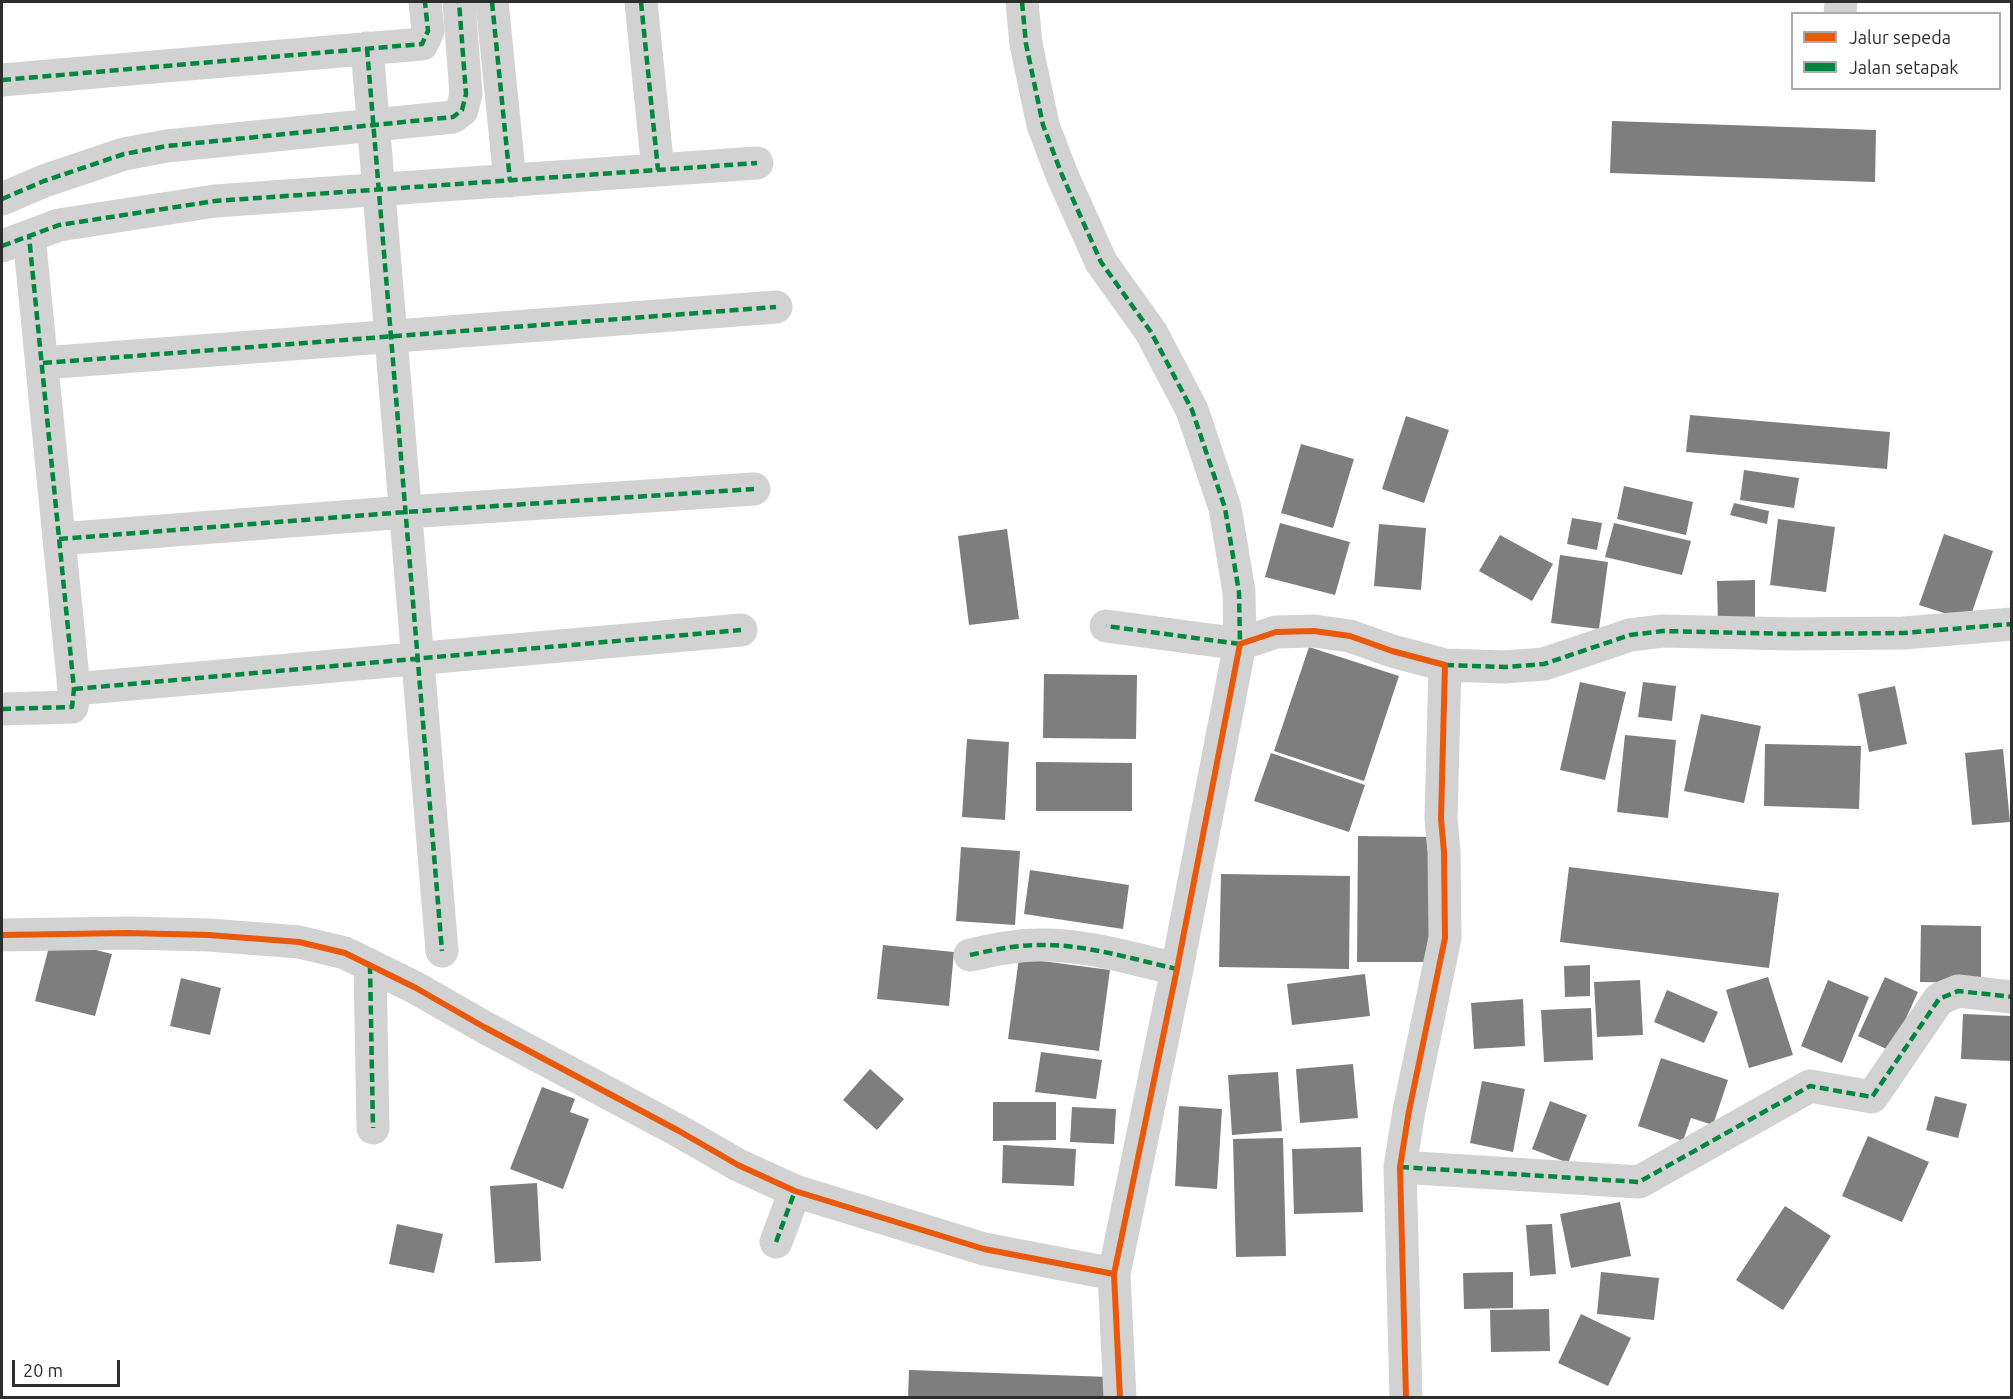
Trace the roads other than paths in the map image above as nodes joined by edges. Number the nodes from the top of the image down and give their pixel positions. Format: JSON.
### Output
{"nodes":[{"id":1,"x":425,"y":2,"type":"edge"},
{"id":2,"x":459,"y":2,"type":"edge"},
{"id":3,"x":492,"y":2,"type":"edge"},
{"id":4,"x":641,"y":2,"type":"edge"},
{"id":5,"x":1022,"y":2,"type":"edge"},
{"id":6,"x":367,"y":48,"type":"junction"},
{"id":7,"x":2,"y":80,"type":"edge"},
{"id":8,"x":374,"y":126,"type":"junction"},
{"id":9,"x":757,"y":163,"type":"dead end"},
{"id":10,"x":658,"y":170,"type":"junction"},
{"id":11,"x":510,"y":180,"type":"junction"},
{"id":12,"x":379,"y":190,"type":"junction"},
{"id":13,"x":2,"y":199,"type":"edge"},
{"id":14,"x":15,"y":241,"type":"edge"},
{"id":15,"x":776,"y":307,"type":"dead end"},
{"id":16,"x":391,"y":337,"type":"junction"},
{"id":17,"x":43,"y":363,"type":"junction"},
{"id":18,"x":754,"y":489,"type":"dead end"},
{"id":19,"x":406,"y":512,"type":"junction"},
{"id":20,"x":59,"y":539,"type":"junction"},
{"id":21,"x":2012,"y":624,"type":"edge"},
{"id":22,"x":1106,"y":626,"type":"dead end"},
{"id":23,"x":741,"y":630,"type":"dead end"},
{"id":24,"x":1240,"y":644,"type":"junction"},
{"id":25,"x":418,"y":659,"type":"junction"},
{"id":26,"x":1445,"y":665,"type":"junction"},
{"id":27,"x":74,"y":689,"type":"junction"},
{"id":28,"x":2,"y":709,"type":"edge"},
{"id":29,"x":2,"y":935,"type":"edge"},
{"id":30,"x":442,"y":951,"type":"dead end"},
{"id":31,"x":970,"y":954,"type":"dead end"},
{"id":32,"x":369,"y":965,"type":"junction"},
{"id":33,"x":1177,"y":969,"type":"junction"},
{"id":34,"x":2012,"y":997,"type":"edge"},
{"id":35,"x":373,"y":1128,"type":"dead end"},
{"id":36,"x":1400,"y":1167,"type":"junction"},
{"id":37,"x":795,"y":1191,"type":"junction"},
{"id":38,"x":776,"y":1242,"type":"dead end"},
{"id":39,"x":1114,"y":1274,"type":"junction"},
{"id":40,"x":1120,"y":1398,"type":"edge"},
{"id":41,"x":1406,"y":1398,"type":"edge"}],
"edges":[{"from":1,"to":6,"type":"street"},
{"from":2,"to":8,"type":"street"},
{"from":3,"to":11,"type":"street"},
{"from":4,"to":10,"type":"street"},
{"from":5,"to":24,"type":"street"},
{"from":6,"to":7,"type":"street"},
{"from":6,"to":8,"type":"street"},
{"from":8,"to":12,"type":"street"},
{"from":8,"to":13,"type":"street"},
{"from":9,"to":10,"type":"street"},
{"from":10,"to":11,"type":"street"},
{"from":11,"to":12,"type":"street"},
{"from":12,"to":14,"type":"street"},
{"from":12,"to":16,"type":"street"},
{"from":14,"to":17,"type":"street"},
{"from":15,"to":16,"type":"street"},
{"from":16,"to":17,"type":"street"},
{"from":16,"to":19,"type":"street"},
{"from":17,"to":20,"type":"street"},
{"from":18,"to":19,"type":"street"},
{"from":19,"to":20,"type":"street"},
{"from":19,"to":25,"type":"street"},
{"from":20,"to":27,"type":"street"},
{"from":21,"to":26,"type":"street"},
{"from":22,"to":24,"type":"street"},
{"from":23,"to":25,"type":"street"},
{"from":24,"to":26,"type":"street"},
{"from":24,"to":33,"type":"street"},
{"from":25,"to":27,"type":"street"},
{"from":25,"to":30,"type":"street"},
{"from":26,"to":36,"type":"street"},
{"from":27,"to":28,"type":"street"},
{"from":29,"to":32,"type":"street"},
{"from":31,"to":33,"type":"street"},
{"from":32,"to":35,"type":"street"},
{"from":32,"to":37,"type":"street"},
{"from":33,"to":39,"type":"street"},
{"from":34,"to":36,"type":"street"},
{"from":36,"to":41,"type":"street"},
{"from":37,"to":38,"type":"street"},
{"from":37,"to":39,"type":"street"},
{"from":39,"to":40,"type":"street"}]}
